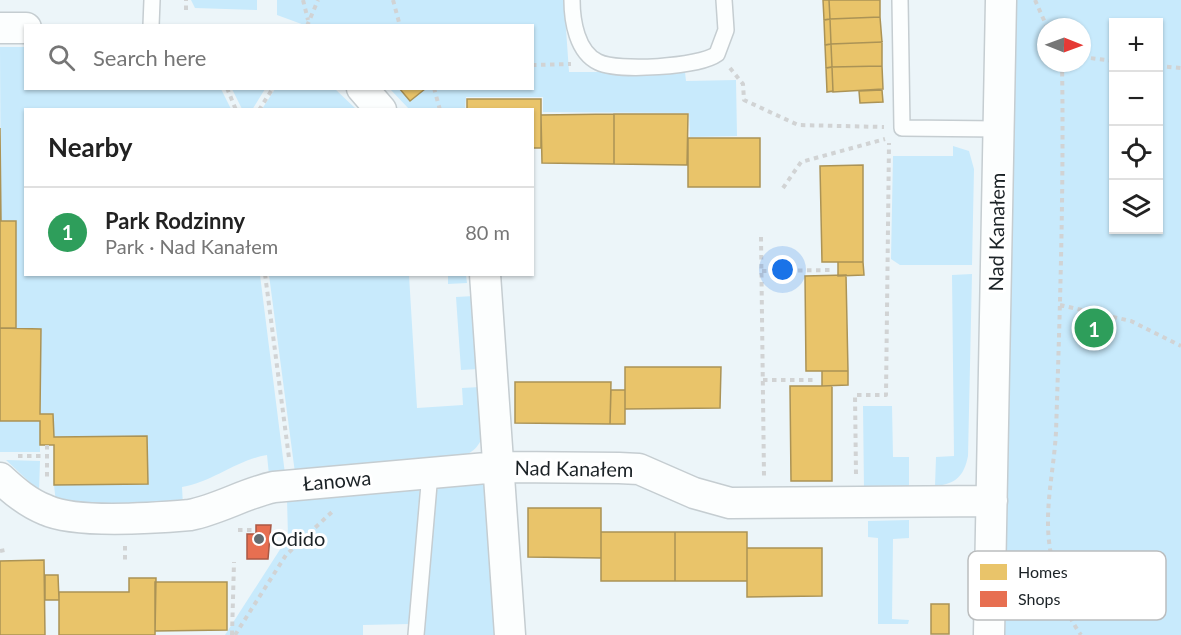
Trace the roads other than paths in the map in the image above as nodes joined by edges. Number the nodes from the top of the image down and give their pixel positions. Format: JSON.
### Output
{"nodes":[{"id":1,"x":152,"y":0,"type":"edge"},
{"id":2,"x":572,"y":0,"type":"edge"},
{"id":3,"x":724,"y":0,"type":"edge"},
{"id":4,"x":900,"y":0,"type":"edge"},
{"id":5,"x":1001,"y":0,"type":"edge"},
{"id":6,"x":152,"y":24,"type":"edge"},
{"id":7,"x":0,"y":28,"type":"edge"},
{"id":8,"x":24,"y":28,"type":"edge"},
{"id":9,"x":364,"y":90,"type":"edge"},
{"id":10,"x":379,"y":108,"type":"edge"},
{"id":11,"x":999,"y":129,"type":"junction"},
{"id":12,"x":485,"y":276,"type":"edge"},
{"id":13,"x":6,"y":467,"type":"edge"},
{"id":14,"x":498,"y":467,"type":"junction"},
{"id":15,"x":430,"y":473,"type":"junction"},
{"id":16,"x":992,"y":501,"type":"junction"},
{"id":17,"x":991,"y":551,"type":"edge"},
{"id":18,"x":989,"y":620,"type":"edge"},
{"id":19,"x":416,"y":635,"type":"edge"},
{"id":20,"x":510,"y":635,"type":"edge"},
{"id":21,"x":989,"y":635,"type":"edge"}],
"edges":[{"from":1,"to":6,"type":"lane"},
{"from":2,"to":3,"type":"lane"},
{"from":4,"to":11,"type":"lane"},
{"from":5,"to":11,"type":"street","name":"Nad Kanałem"},
{"from":7,"to":8,"type":"street"},
{"from":9,"to":10,"type":"street"},
{"from":11,"to":16,"type":"street","name":"Nad Kanałem"},
{"from":12,"to":14,"type":"street"},
{"from":13,"to":15,"type":"street","name":"Łanowa"},
{"from":14,"to":15,"type":"street","name":"Łanowa"},
{"from":14,"to":16,"type":"street","name":"Nad Kanałem"},
{"from":14,"to":20,"type":"street","name":"Nad Kanałem"},
{"from":15,"to":19,"type":"lane"},
{"from":16,"to":17,"type":"street","name":"Nad Kanałem"},
{"from":18,"to":21,"type":"street","name":"Nad Kanałem"}]}
